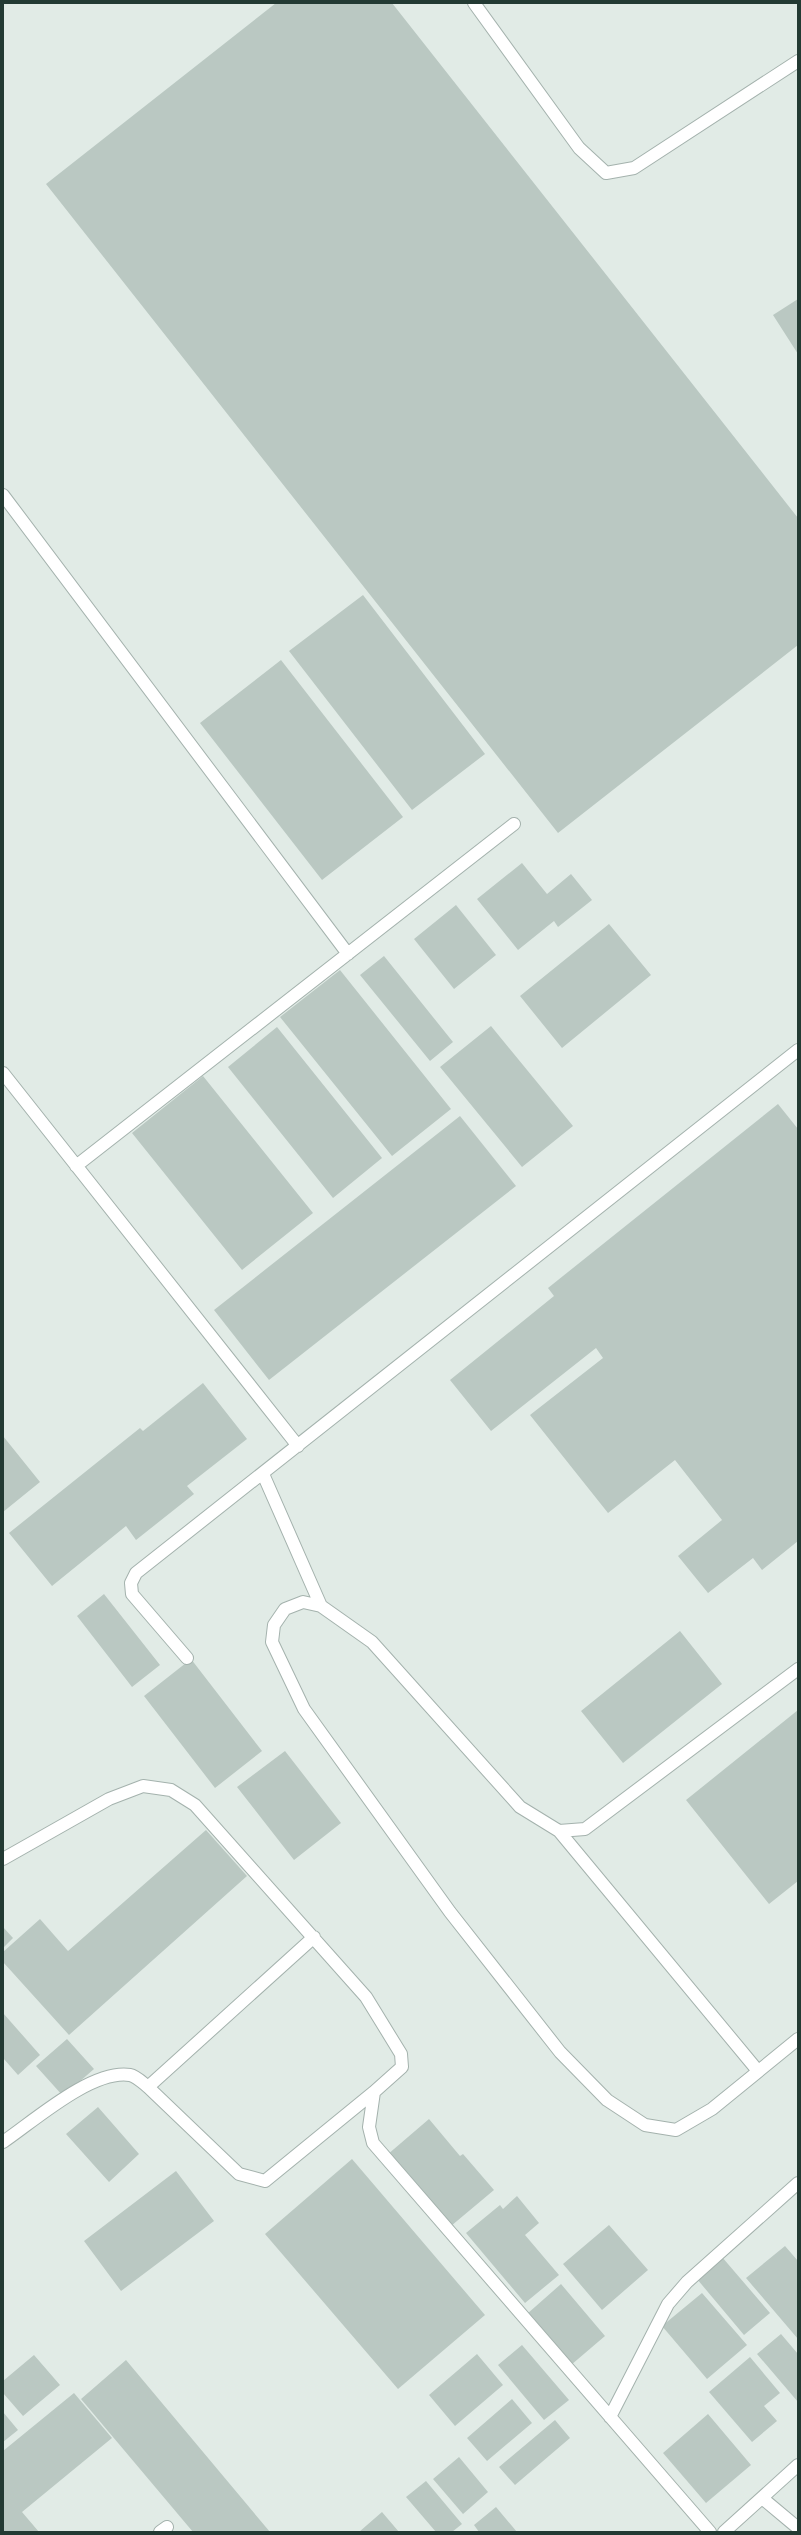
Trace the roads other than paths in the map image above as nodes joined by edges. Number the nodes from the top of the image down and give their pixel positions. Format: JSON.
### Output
{"nodes":[{"id":1,"x":474,"y":3,"type":"edge"},
{"id":2,"x":798,"y":61,"type":"edge"},
{"id":3,"x":3,"y":495,"type":"edge"},
{"id":4,"x":514,"y":824,"type":"dead end"},
{"id":5,"x":348,"y":954,"type":"junction"},
{"id":6,"x":798,"y":1050,"type":"edge"},
{"id":7,"x":3,"y":1073,"type":"edge"},
{"id":8,"x":76,"y":1166,"type":"junction"},
{"id":9,"x":298,"y":1446,"type":"junction"},
{"id":10,"x":264,"y":1474,"type":"junction"},
{"id":11,"x":321,"y":1606,"type":"junction"},
{"id":12,"x":187,"y":1658,"type":"dead end"},
{"id":13,"x":798,"y":1669,"type":"edge"},
{"id":14,"x":559,"y":1831,"type":"junction"},
{"id":15,"x":3,"y":1859,"type":"edge"},
{"id":16,"x":314,"y":1937,"type":"junction"},
{"id":17,"x":798,"y":2039,"type":"edge"},
{"id":18,"x":758,"y":2071,"type":"junction"},
{"id":19,"x":148,"y":2087,"type":"junction"},
{"id":20,"x":374,"y":2092,"type":"junction"},
{"id":21,"x":3,"y":2142,"type":"edge"},
{"id":22,"x":798,"y":2183,"type":"edge"},
{"id":23,"x":610,"y":2417,"type":"junction"},
{"id":24,"x":798,"y":2465,"type":"edge"},
{"id":25,"x":762,"y":2498,"type":"junction"},
{"id":26,"x":798,"y":2528,"type":"edge"},
{"id":27,"x":710,"y":2532,"type":"edge"},
{"id":28,"x":724,"y":2532,"type":"edge"}],
"edges":[{"from":1,"to":2,"type":"street"},
{"from":3,"to":5,"type":"street"},
{"from":4,"to":5,"type":"street"},
{"from":5,"to":8,"type":"street"},
{"from":6,"to":9,"type":"street"},
{"from":7,"to":8,"type":"street"},
{"from":8,"to":9,"type":"street"},
{"from":9,"to":10,"type":"street"},
{"from":10,"to":11,"type":"street"},
{"from":10,"to":12,"type":"street"},
{"from":11,"to":14,"type":"street"},
{"from":11,"to":18,"type":"street"},
{"from":13,"to":14,"type":"street"},
{"from":14,"to":18,"type":"street"},
{"from":15,"to":16,"type":"street"},
{"from":16,"to":19,"type":"street"},
{"from":16,"to":20,"type":"street"},
{"from":17,"to":18,"type":"street"},
{"from":19,"to":20,"type":"street"},
{"from":19,"to":21,"type":"street"},
{"from":20,"to":23,"type":"street"},
{"from":22,"to":23,"type":"street"},
{"from":23,"to":27,"type":"street"},
{"from":24,"to":25,"type":"street"},
{"from":25,"to":26,"type":"street"},
{"from":25,"to":28,"type":"street"}]}
